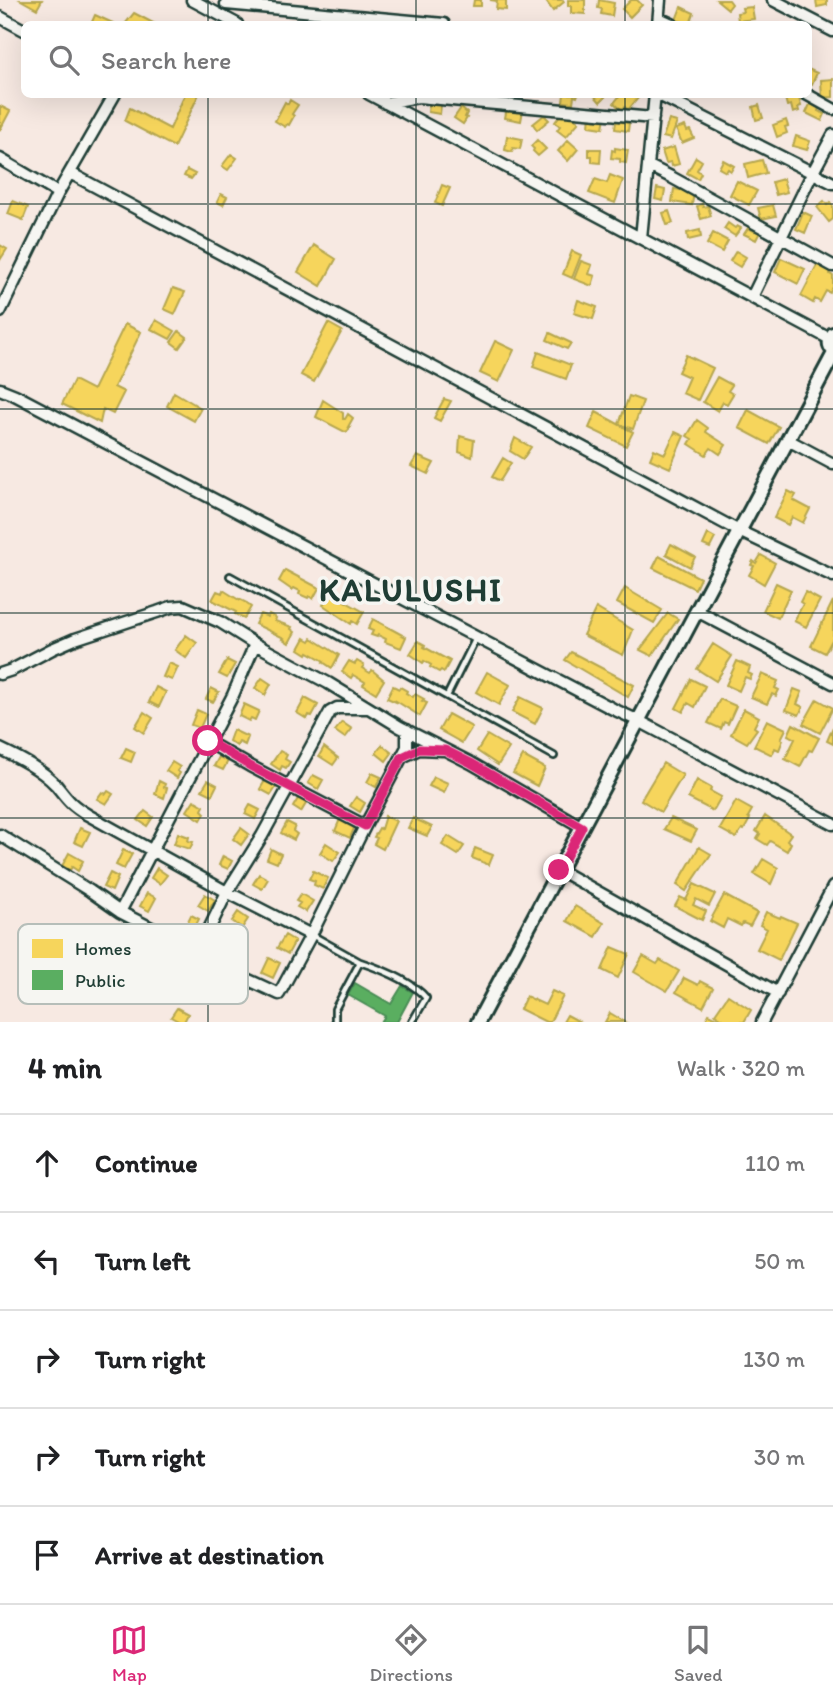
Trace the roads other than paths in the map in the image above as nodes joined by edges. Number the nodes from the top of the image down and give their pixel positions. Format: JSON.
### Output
{"nodes":[{"id":1,"x":192,"y":0,"type":"edge"},
{"id":2,"x":660,"y":0,"type":"edge"},
{"id":3,"x":773,"y":0,"type":"edge"},
{"id":4,"x":226,"y":2,"type":"edge"},
{"id":5,"x":0,"y":17,"type":"edge"},
{"id":6,"x":229,"y":21,"type":"edge"},
{"id":7,"x":231,"y":21,"type":"edge"},
{"id":8,"x":414,"y":21,"type":"edge"},
{"id":9,"x":659,"y":21,"type":"edge"},
{"id":10,"x":21,"y":28,"type":"edge"},
{"id":11,"x":833,"y":32,"type":"edge"},
{"id":12,"x":812,"y":97,"type":"edge"},
{"id":13,"x":113,"y":98,"type":"edge"},
{"id":14,"x":376,"y":98,"type":"edge"},
{"id":15,"x":412,"y":98,"type":"edge"},
{"id":16,"x":429,"y":98,"type":"edge"},
{"id":17,"x":656,"y":98,"type":"edge"},
{"id":18,"x":664,"y":98,"type":"edge"},
{"id":19,"x":385,"y":103,"type":"junction"},
{"id":20,"x":833,"y":108,"type":"edge"},
{"id":21,"x":653,"y":118,"type":"junction"},
{"id":22,"x":833,"y":135,"type":"edge"},
{"id":23,"x":0,"y":159,"type":"edge"},
{"id":24,"x":649,"y":166,"type":"junction"},
{"id":25,"x":813,"y":172,"type":"junction"},
{"id":26,"x":70,"y":173,"type":"junction"},
{"id":27,"x":833,"y":183,"type":"edge"},
{"id":28,"x":58,"y":193,"type":"junction"},
{"id":29,"x":641,"y":238,"type":"junction"},
{"id":30,"x":781,"y":238,"type":"junction"},
{"id":31,"x":833,"y":266,"type":"edge"},
{"id":32,"x":752,"y":297,"type":"junction"},
{"id":33,"x":2,"y":304,"type":"edge"},
{"id":34,"x":832,"y":345,"type":"edge"},
{"id":35,"x":0,"y":388,"type":"edge"},
{"id":36,"x":788,"y":440,"type":"junction"},
{"id":37,"x":833,"y":464,"type":"edge"},
{"id":38,"x":739,"y":531,"type":"junction"},
{"id":39,"x":230,"y":576,"type":"dead end"},
{"id":40,"x":833,"y":576,"type":"edge"},
{"id":41,"x":697,"y":611,"type":"junction"},
{"id":42,"x":476,"y":638,"type":"junction"},
{"id":43,"x":255,"y":644,"type":"junction"},
{"id":44,"x":0,"y":674,"type":"edge"},
{"id":45,"x":833,"y":683,"type":"edge"},
{"id":46,"x":447,"y":696,"type":"junction"},
{"id":47,"x":370,"y":709,"type":"junction"},
{"id":48,"x":639,"y":721,"type":"junction"},
{"id":49,"x":407,"y":730,"type":"junction"},
{"id":50,"x":208,"y":741,"type":"junction"},
{"id":51,"x":0,"y":749,"type":"edge"},
{"id":52,"x":445,"y":750,"type":"junction"},
{"id":53,"x":554,"y":756,"type":"dead end"},
{"id":54,"x":402,"y":757,"type":"junction"},
{"id":55,"x":289,"y":786,"type":"junction"},
{"id":56,"x":833,"y":824,"type":"edge"},
{"id":57,"x":365,"y":826,"type":"junction"},
{"id":58,"x":582,"y":827,"type":"junction"},
{"id":59,"x":0,"y":835,"type":"edge"},
{"id":60,"x":151,"y":851,"type":"junction"},
{"id":61,"x":559,"y":870,"type":"junction"},
{"id":62,"x":833,"y":887,"type":"edge"},
{"id":63,"x":227,"y":892,"type":"junction"},
{"id":64,"x":120,"y":912,"type":"junction"},
{"id":65,"x":143,"y":924,"type":"edge"},
{"id":66,"x":212,"y":924,"type":"edge"},
{"id":67,"x":311,"y":935,"type":"junction"},
{"id":68,"x":360,"y":962,"type":"junction"},
{"id":69,"x":248,"y":979,"type":"edge"},
{"id":70,"x":778,"y":993,"type":"junction"},
{"id":71,"x":335,"y":1022,"type":"edge"},
{"id":72,"x":412,"y":1022,"type":"edge"},
{"id":73,"x":478,"y":1022,"type":"edge"},
{"id":74,"x":762,"y":1022,"type":"edge"}],
"edges":[{"from":1,"to":6,"type":"street"},
{"from":2,"to":9,"type":"street"},
{"from":3,"to":11,"type":"street"},
{"from":4,"to":7,"type":"street"},
{"from":4,"to":8,"type":"street"},
{"from":5,"to":10,"type":"street"},
{"from":12,"to":20,"type":"street"},
{"from":13,"to":26,"type":"street"},
{"from":14,"to":19,"type":"street"},
{"from":15,"to":19,"type":"street"},
{"from":16,"to":21,"type":"street"},
{"from":17,"to":21,"type":"street"},
{"from":18,"to":25,"type":"street"},
{"from":19,"to":29,"type":"street"},
{"from":21,"to":24,"type":"street"},
{"from":22,"to":25,"type":"street"},
{"from":23,"to":28,"type":"street"},
{"from":24,"to":29,"type":"street"},
{"from":24,"to":30,"type":"street"},
{"from":25,"to":27,"type":"street"},
{"from":25,"to":30,"type":"street"},
{"from":26,"to":28,"type":"street"},
{"from":26,"to":38,"type":"street"},
{"from":28,"to":33,"type":"street"},
{"from":29,"to":32,"type":"street"},
{"from":30,"to":31,"type":"street"},
{"from":30,"to":32,"type":"street"},
{"from":32,"to":34,"type":"street"},
{"from":34,"to":36,"type":"street"},
{"from":35,"to":42,"type":"street"},
{"from":36,"to":37,"type":"street"},
{"from":36,"to":38,"type":"street"},
{"from":38,"to":40,"type":"street"},
{"from":38,"to":41,"type":"street"},
{"from":39,"to":46,"type":"lane"},
{"from":41,"to":45,"type":"street"},
{"from":41,"to":48,"type":"street"},
{"from":42,"to":46,"type":"lane"},
{"from":42,"to":48,"type":"street"},
{"from":43,"to":44,"type":"street"},
{"from":43,"to":47,"type":"street"},
{"from":43,"to":50,"type":"street"},
{"from":46,"to":53,"type":"lane"},
{"from":47,"to":49,"type":"street"},
{"from":47,"to":55,"type":"street"},
{"from":48,"to":56,"type":"street"},
{"from":48,"to":58,"type":"street"},
{"from":49,"to":52,"type":"street"},
{"from":49,"to":54,"type":"street"},
{"from":50,"to":55,"type":"street"},
{"from":50,"to":60,"type":"street"},
{"from":51,"to":60,"type":"street"},
{"from":52,"to":54,"type":"street"},
{"from":52,"to":58,"type":"street"},
{"from":54,"to":57,"type":"street"},
{"from":55,"to":57,"type":"street"},
{"from":55,"to":63,"type":"street"},
{"from":57,"to":67,"type":"street"},
{"from":58,"to":61,"type":"street"},
{"from":59,"to":64,"type":"street"},
{"from":60,"to":63,"type":"street"},
{"from":60,"to":64,"type":"street"},
{"from":61,"to":70,"type":"street"},
{"from":61,"to":73,"type":"street"},
{"from":62,"to":70,"type":"street"},
{"from":63,"to":66,"type":"street"},
{"from":63,"to":67,"type":"street"},
{"from":64,"to":65,"type":"street"},
{"from":67,"to":68,"type":"lane"},
{"from":67,"to":69,"type":"street"},
{"from":68,"to":71,"type":"lane"},
{"from":68,"to":72,"type":"lane"},
{"from":70,"to":74,"type":"street"}]}
